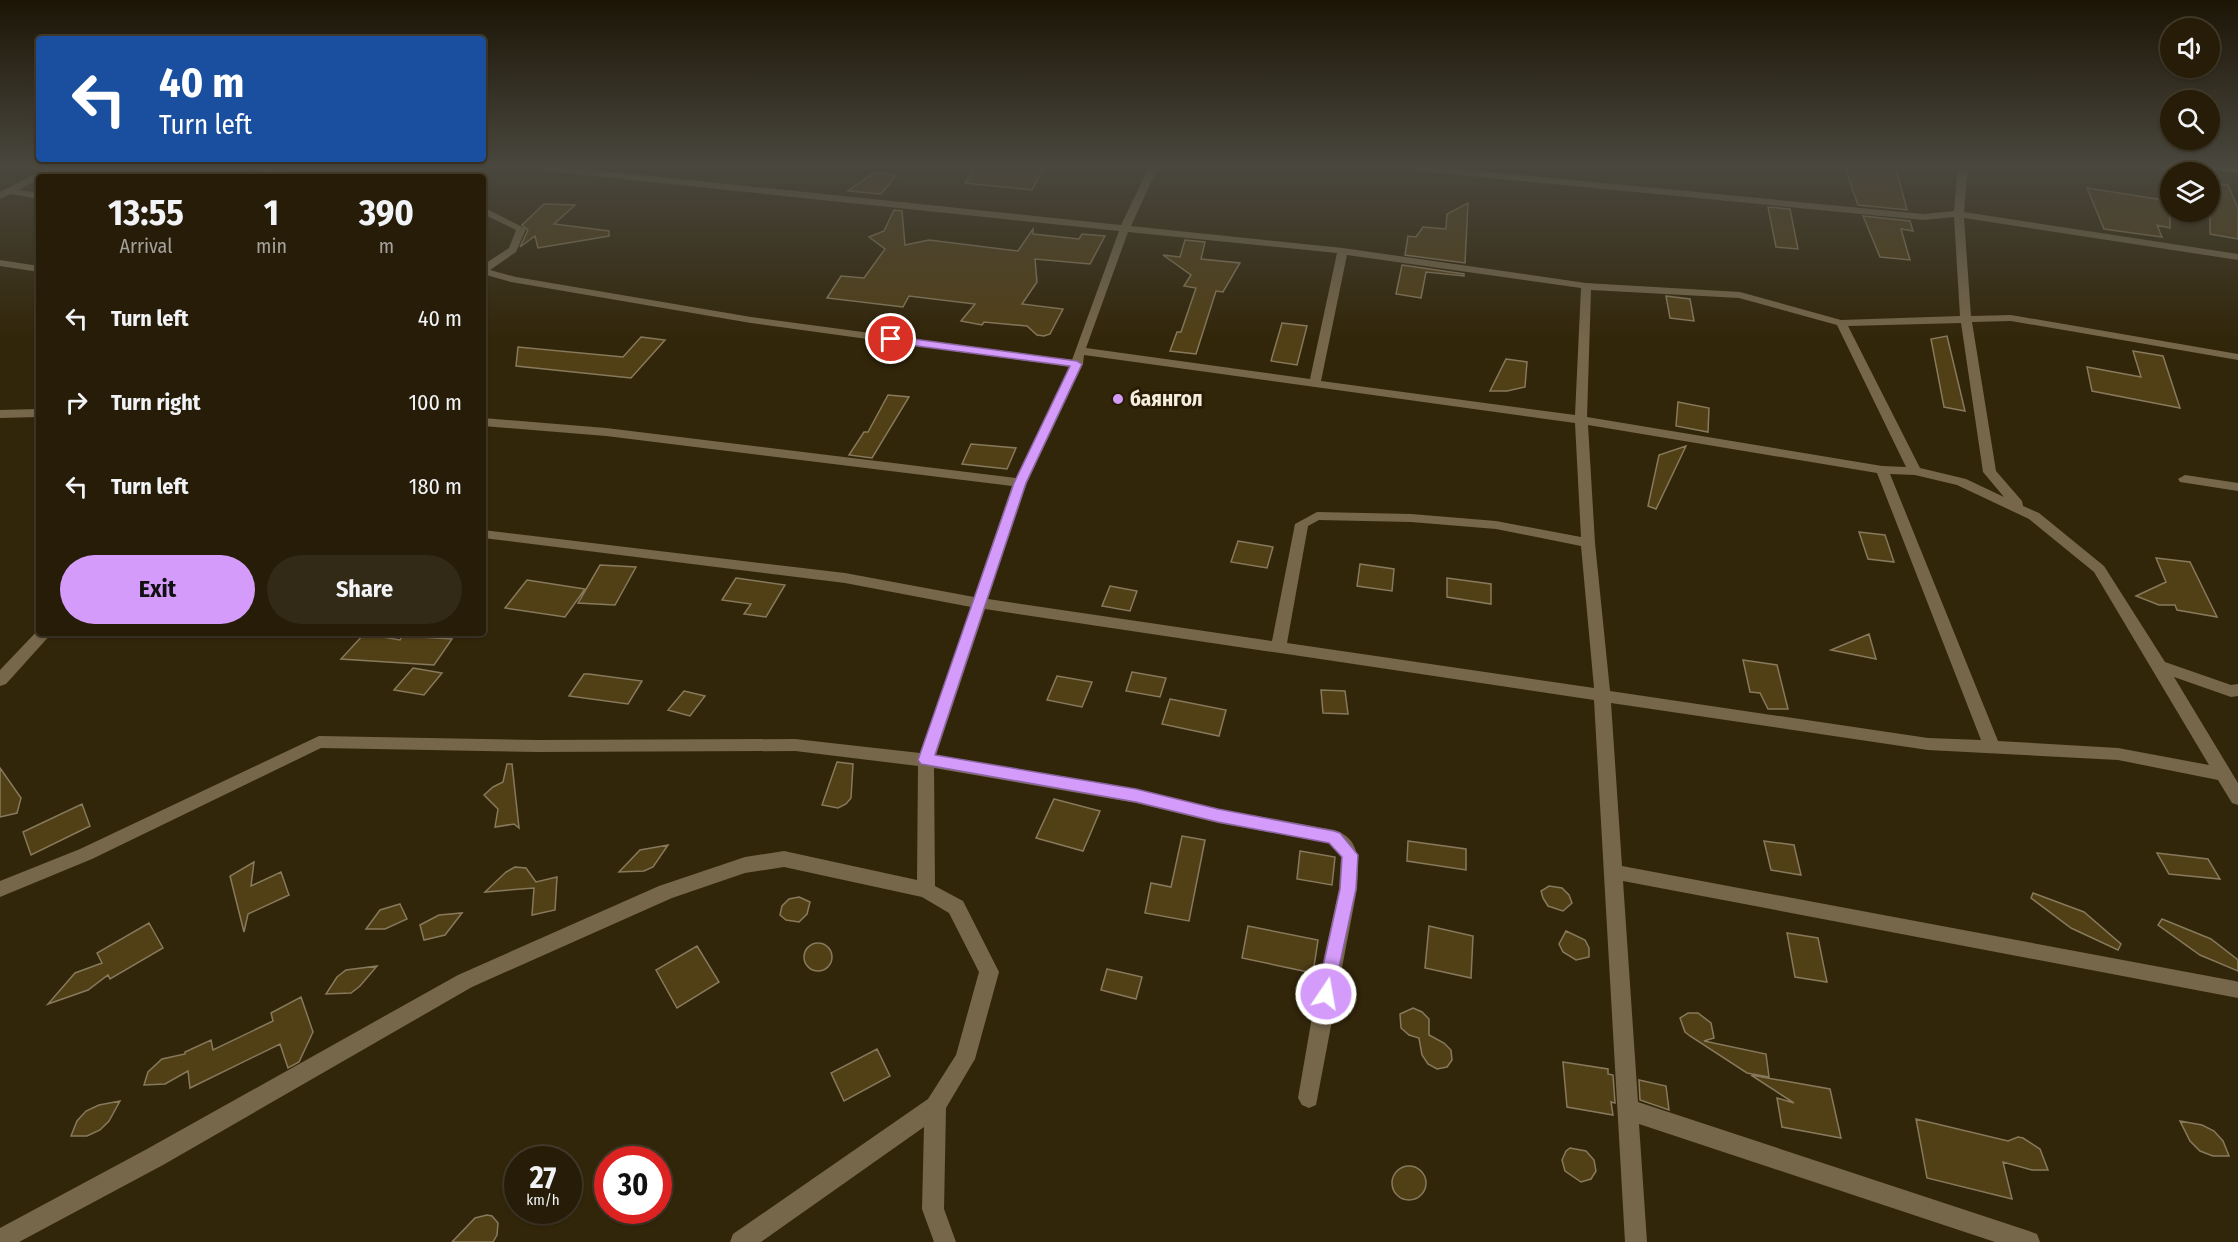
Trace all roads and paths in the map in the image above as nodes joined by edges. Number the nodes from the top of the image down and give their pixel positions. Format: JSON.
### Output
{"nodes":[{"id":1,"x":506,"y":223,"type":"edge"},
{"id":2,"x":1085,"y":223,"type":"edge"},
{"id":3,"x":1127,"y":223,"type":"edge"},
{"id":4,"x":1960,"y":223,"type":"edge"},
{"id":5,"x":2022,"y":223,"type":"edge"},
{"id":6,"x":1125,"y":227,"type":"junction"},
{"id":7,"x":1343,"y":251,"type":"junction"},
{"id":8,"x":2238,"y":257,"type":"edge"},
{"id":9,"x":0,"y":263,"type":"edge"},
{"id":10,"x":486,"y":268,"type":"edge"},
{"id":11,"x":36,"y":269,"type":"edge"},
{"id":12,"x":486,"y":271,"type":"edge"},
{"id":13,"x":1586,"y":286,"type":"junction"},
{"id":14,"x":1966,"y":320,"type":"junction"},
{"id":15,"x":1841,"y":323,"type":"junction"},
{"id":16,"x":1078,"y":357,"type":"junction"},
{"id":17,"x":2238,"y":357,"type":"edge"},
{"id":18,"x":1315,"y":383,"type":"junction"},
{"id":19,"x":36,"y":413,"type":"edge"},
{"id":20,"x":0,"y":414,"type":"edge"},
{"id":21,"x":1581,"y":420,"type":"junction"},
{"id":22,"x":486,"y":422,"type":"edge"},
{"id":23,"x":1882,"y":470,"type":"junction"},
{"id":24,"x":1915,"y":471,"type":"junction"},
{"id":25,"x":2185,"y":479,"type":"dead end"},
{"id":26,"x":1020,"y":483,"type":"junction"},
{"id":27,"x":2238,"y":487,"type":"edge"},
{"id":28,"x":2022,"y":510,"type":"junction"},
{"id":29,"x":486,"y":534,"type":"edge"},
{"id":30,"x":1588,"y":543,"type":"junction"},
{"id":31,"x":978,"y":603,"type":"junction"},
{"id":32,"x":41,"y":636,"type":"edge"},
{"id":33,"x":1279,"y":646,"type":"junction"},
{"id":34,"x":2159,"y":666,"type":"junction"},
{"id":35,"x":0,"y":680,"type":"edge"},
{"id":36,"x":2236,"y":692,"type":"edge"},
{"id":37,"x":1602,"y":694,"type":"junction"},
{"id":38,"x":1992,"y":747,"type":"junction"},
{"id":39,"x":926,"y":760,"type":"junction"},
{"id":40,"x":2223,"y":774,"type":"junction"},
{"id":41,"x":2238,"y":798,"type":"edge"},
{"id":42,"x":1614,"y":872,"type":"junction"},
{"id":43,"x":0,"y":889,"type":"edge"},
{"id":44,"x":926,"y":890,"type":"junction"},
{"id":45,"x":2235,"y":990,"type":"dead end"},
{"id":46,"x":1309,"y":1098,"type":"dead end"},
{"id":47,"x":935,"y":1106,"type":"junction"},
{"id":48,"x":1629,"y":1110,"type":"junction"},
{"id":49,"x":0,"y":1240,"type":"edge"},
{"id":50,"x":741,"y":1242,"type":"edge"},
{"id":51,"x":945,"y":1242,"type":"edge"},
{"id":52,"x":1636,"y":1242,"type":"edge"},
{"id":53,"x":2029,"y":1242,"type":"edge"}],
"edges":[{"from":1,"to":10,"type":"street"},
{"from":2,"to":6,"type":"street"},
{"from":3,"to":6,"type":"street"},
{"from":4,"to":14,"type":"street"},
{"from":5,"to":8,"type":"street"},
{"from":6,"to":7,"type":"street"},
{"from":6,"to":16,"type":"street"},
{"from":7,"to":13,"type":"street"},
{"from":7,"to":18,"type":"street"},
{"from":9,"to":11,"type":"street"},
{"from":12,"to":16,"type":"street"},
{"from":13,"to":15,"type":"street"},
{"from":13,"to":21,"type":"street"},
{"from":14,"to":15,"type":"street"},
{"from":14,"to":17,"type":"street"},
{"from":14,"to":28,"type":"street"},
{"from":15,"to":24,"type":"street"},
{"from":16,"to":18,"type":"street"},
{"from":16,"to":26,"type":"street"},
{"from":18,"to":21,"type":"street"},
{"from":19,"to":20,"type":"street"},
{"from":21,"to":23,"type":"street"},
{"from":21,"to":30,"type":"street"},
{"from":22,"to":26,"type":"street"},
{"from":23,"to":24,"type":"street"},
{"from":23,"to":38,"type":"street"},
{"from":24,"to":28,"type":"street"},
{"from":25,"to":27,"type":"street"},
{"from":26,"to":31,"type":"street"},
{"from":28,"to":34,"type":"street"},
{"from":29,"to":31,"type":"street"},
{"from":30,"to":33,"type":"street"},
{"from":30,"to":37,"type":"street"},
{"from":31,"to":33,"type":"street"},
{"from":31,"to":39,"type":"street"},
{"from":32,"to":35,"type":"street"},
{"from":33,"to":37,"type":"street"},
{"from":34,"to":36,"type":"street"},
{"from":34,"to":40,"type":"street"},
{"from":37,"to":38,"type":"street"},
{"from":37,"to":42,"type":"street"},
{"from":38,"to":40,"type":"street"},
{"from":39,"to":43,"type":"street"},
{"from":39,"to":44,"type":"street"},
{"from":39,"to":46,"type":"street"},
{"from":40,"to":41,"type":"street"},
{"from":42,"to":45,"type":"street"},
{"from":42,"to":48,"type":"street"},
{"from":44,"to":47,"type":"street"},
{"from":44,"to":49,"type":"street"},
{"from":47,"to":50,"type":"street"},
{"from":47,"to":51,"type":"street"},
{"from":48,"to":52,"type":"street"},
{"from":48,"to":53,"type":"street"}]}
